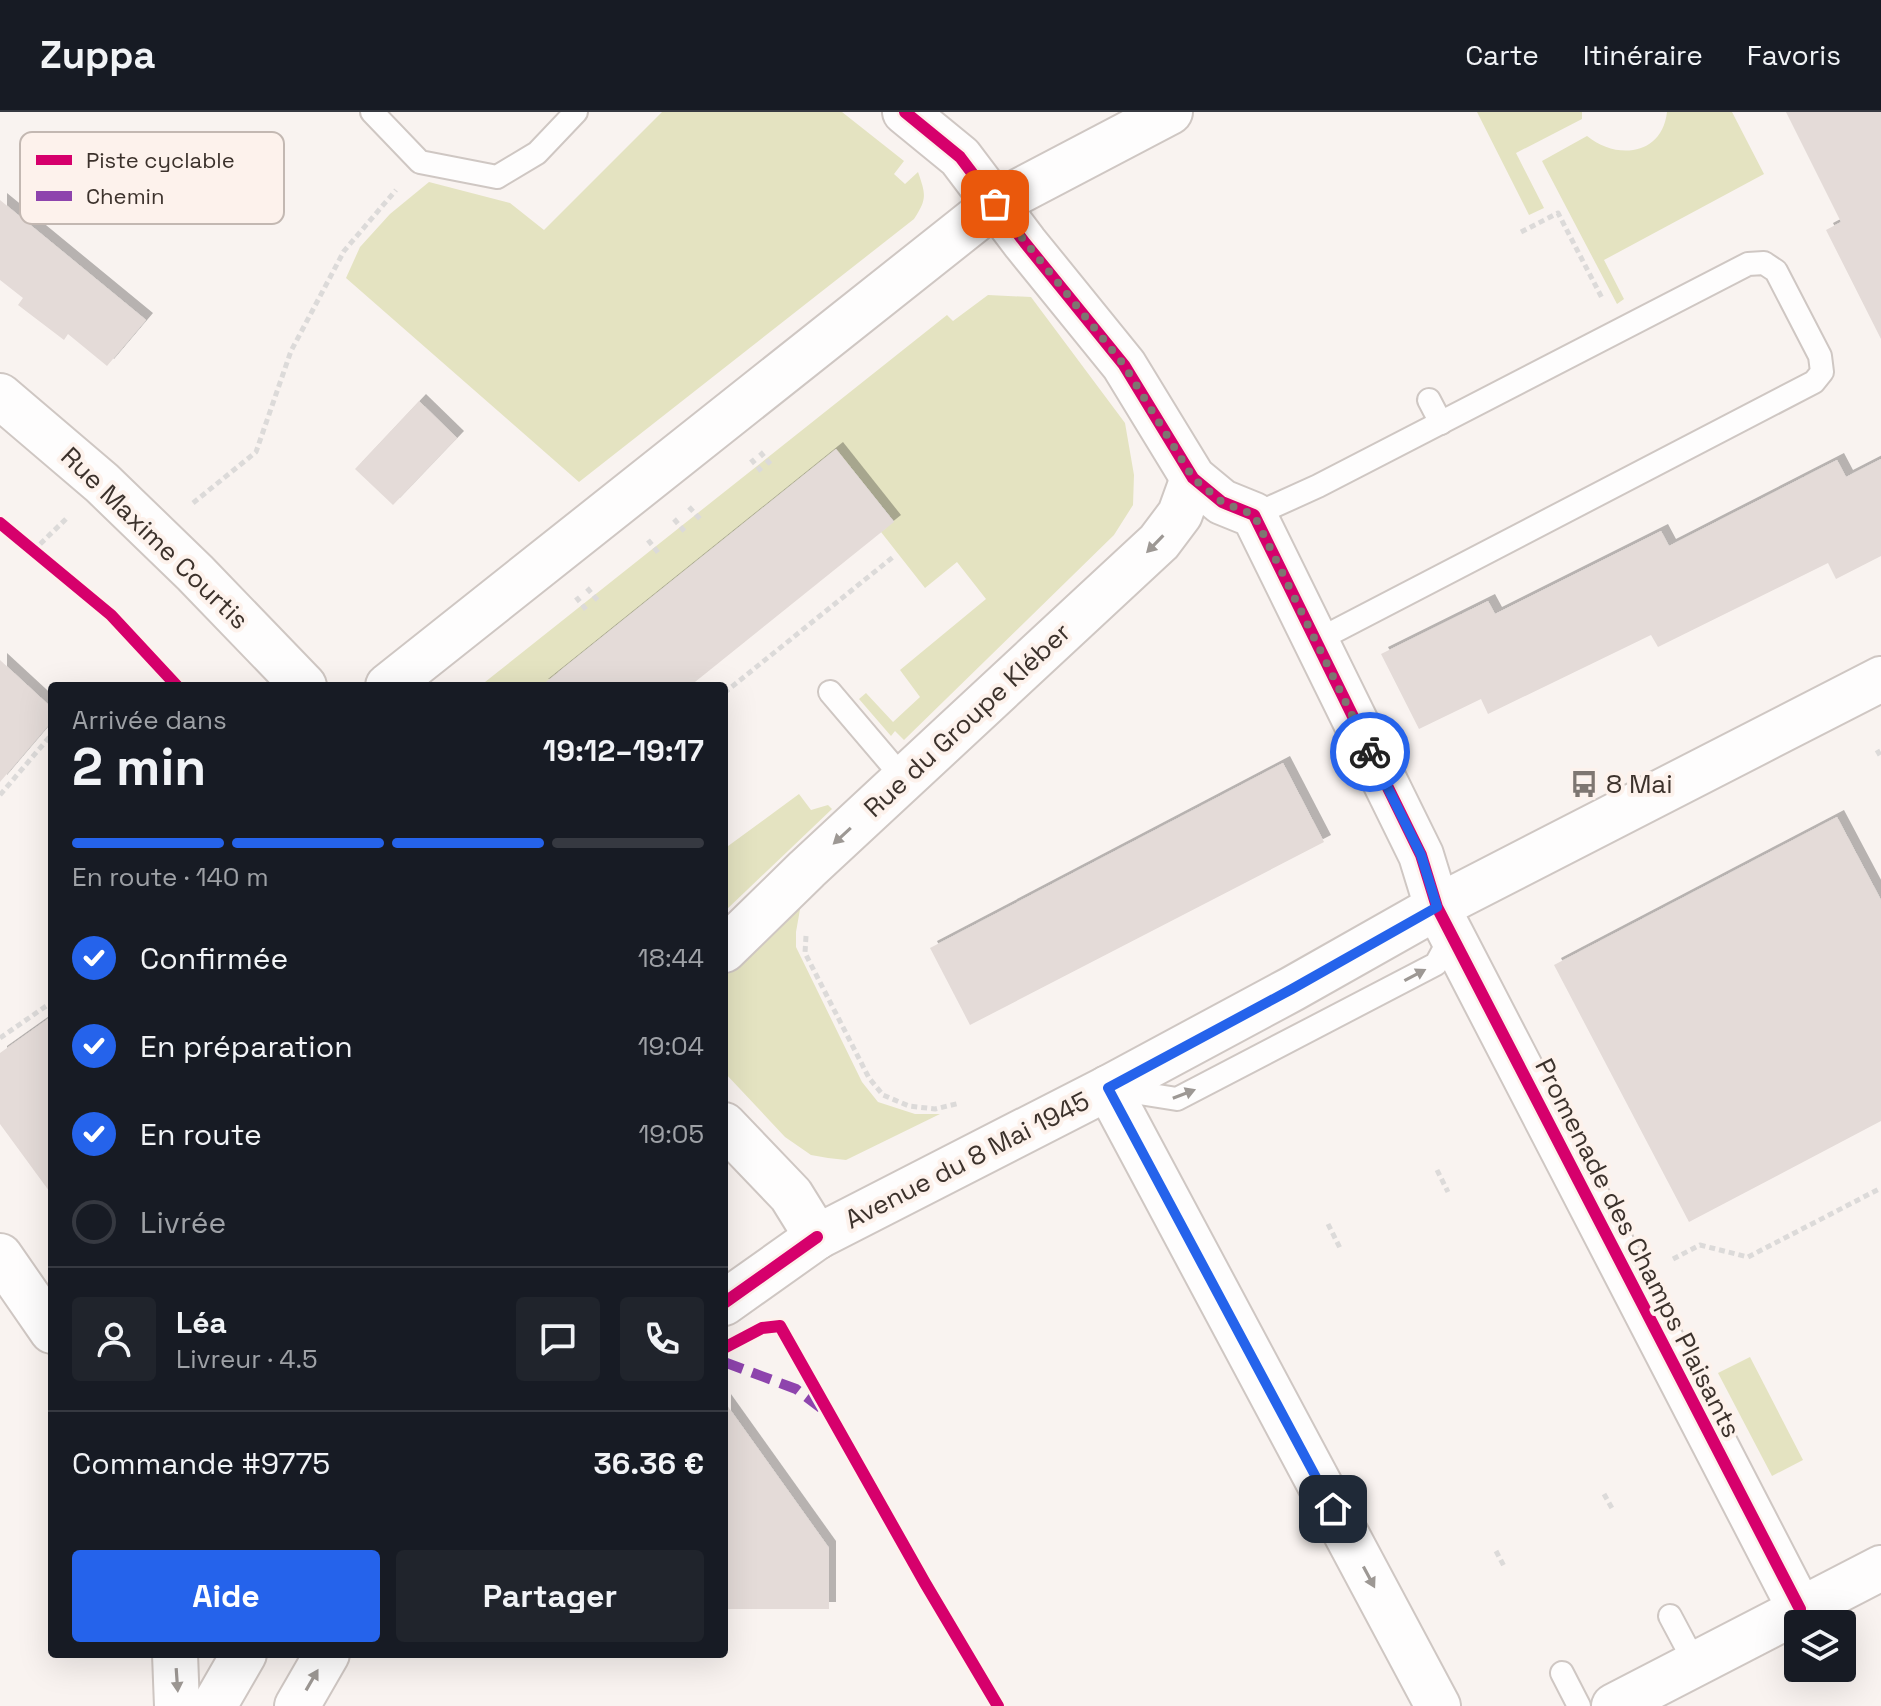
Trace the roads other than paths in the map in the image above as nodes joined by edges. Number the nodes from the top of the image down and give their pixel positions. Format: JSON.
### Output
{"nodes":[{"id":1,"x":372,"y":112,"type":"edge"},
{"id":2,"x":576,"y":112,"type":"edge"},
{"id":3,"x":905,"y":112,"type":"edge"},
{"id":4,"x":1170,"y":112,"type":"edge"},
{"id":5,"x":995,"y":204,"type":"junction"},
{"id":6,"x":0,"y":396,"type":"edge"},
{"id":7,"x":1429,"y":400,"type":"dead end"},
{"id":8,"x":1441,"y":423,"type":"junction"},
{"id":9,"x":1193,"y":478,"type":"junction"},
{"id":10,"x":1254,"y":515,"type":"junction"},
{"id":11,"x":1316,"y":641,"type":"junction"},
{"id":12,"x":1881,"y":679,"type":"edge"},
{"id":13,"x":300,"y":682,"type":"edge"},
{"id":14,"x":393,"y":682,"type":"edge"},
{"id":15,"x":830,"y":692,"type":"dead end"},
{"id":16,"x":904,"y":779,"type":"junction"},
{"id":17,"x":1444,"y":921,"type":"junction"},
{"id":18,"x":728,"y":946,"type":"edge"},
{"id":19,"x":1108,"y":1088,"type":"junction"},
{"id":20,"x":728,"y":1129,"type":"edge"},
{"id":21,"x":817,"y":1237,"type":"junction"},
{"id":22,"x":0,"y":1252,"type":"edge"},
{"id":23,"x":728,"y":1263,"type":"edge"},
{"id":24,"x":48,"y":1274,"type":"edge"},
{"id":25,"x":48,"y":1290,"type":"edge"},
{"id":26,"x":728,"y":1300,"type":"edge"},
{"id":27,"x":48,"y":1325,"type":"edge"},
{"id":28,"x":1881,"y":1568,"type":"edge"},
{"id":29,"x":1800,"y":1609,"type":"junction"},
{"id":30,"x":1670,"y":1616,"type":"dead end"},
{"id":31,"x":175,"y":1658,"type":"edge"},
{"id":32,"x":242,"y":1658,"type":"edge"},
{"id":33,"x":325,"y":1658,"type":"edge"},
{"id":34,"x":1695,"y":1663,"type":"junction"},
{"id":35,"x":1562,"y":1673,"type":"dead end"},
{"id":36,"x":1659,"y":1696,"type":"edge"},
{"id":37,"x":177,"y":1706,"type":"edge"},
{"id":38,"x":214,"y":1706,"type":"edge"},
{"id":39,"x":297,"y":1706,"type":"edge"},
{"id":40,"x":1438,"y":1706,"type":"edge"},
{"id":41,"x":1579,"y":1706,"type":"edge"},
{"id":42,"x":1614,"y":1706,"type":"edge"}],
"edges":[{"from":1,"to":2,"type":"lane"},
{"from":3,"to":5,"type":"street"},
{"from":4,"to":5,"type":"street"},
{"from":5,"to":9,"type":"street"},
{"from":5,"to":14,"type":"street"},
{"from":6,"to":13,"type":"street","name":"Rue Maxime Courtis"},
{"from":7,"to":8,"type":"lane"},
{"from":8,"to":10,"type":"lane"},
{"from":8,"to":11,"type":"lane"},
{"from":9,"to":10,"type":"street"},
{"from":9,"to":16,"type":"street","name":"Rue du Groupe Kléber","one_way":true},
{"from":10,"to":11,"type":"street","name":"Promenade des Champs Plaisants"},
{"from":11,"to":17,"type":"street","name":"Promenade des Champs Plaisants"},
{"from":12,"to":17,"type":"street","name":"Avenue du 8 Mai 1945"},
{"from":15,"to":16,"type":"lane"},
{"from":16,"to":18,"type":"street","name":"Rue du Groupe Kléber","one_way":true},
{"from":17,"to":19,"type":"street","name":"Avenue du 8 Mai 1945"},
{"from":19,"to":17,"type":"lane","one_way":true},
{"from":17,"to":29,"type":"street","name":"Promenade des Champs Plaisants"},
{"from":19,"to":21,"type":"street","name":"Avenue du 8 Mai 1945"},
{"from":19,"to":40,"type":"street","one_way":true},
{"from":20,"to":21,"type":"street"},
{"from":21,"to":23,"type":"street"},
{"from":21,"to":26,"type":"street"},
{"from":22,"to":24,"type":"street"},
{"from":22,"to":25,"type":"street"},
{"from":22,"to":27,"type":"street"},
{"from":28,"to":29,"type":"street"},
{"from":29,"to":34,"type":"street"},
{"from":30,"to":34,"type":"lane"},
{"from":31,"to":37,"type":"street","one_way":true},
{"from":32,"to":38,"type":"street"},
{"from":39,"to":33,"type":"street","one_way":true},
{"from":34,"to":36,"type":"street"},
{"from":35,"to":41,"type":"lane"},
{"from":36,"to":42,"type":"street"}]}
